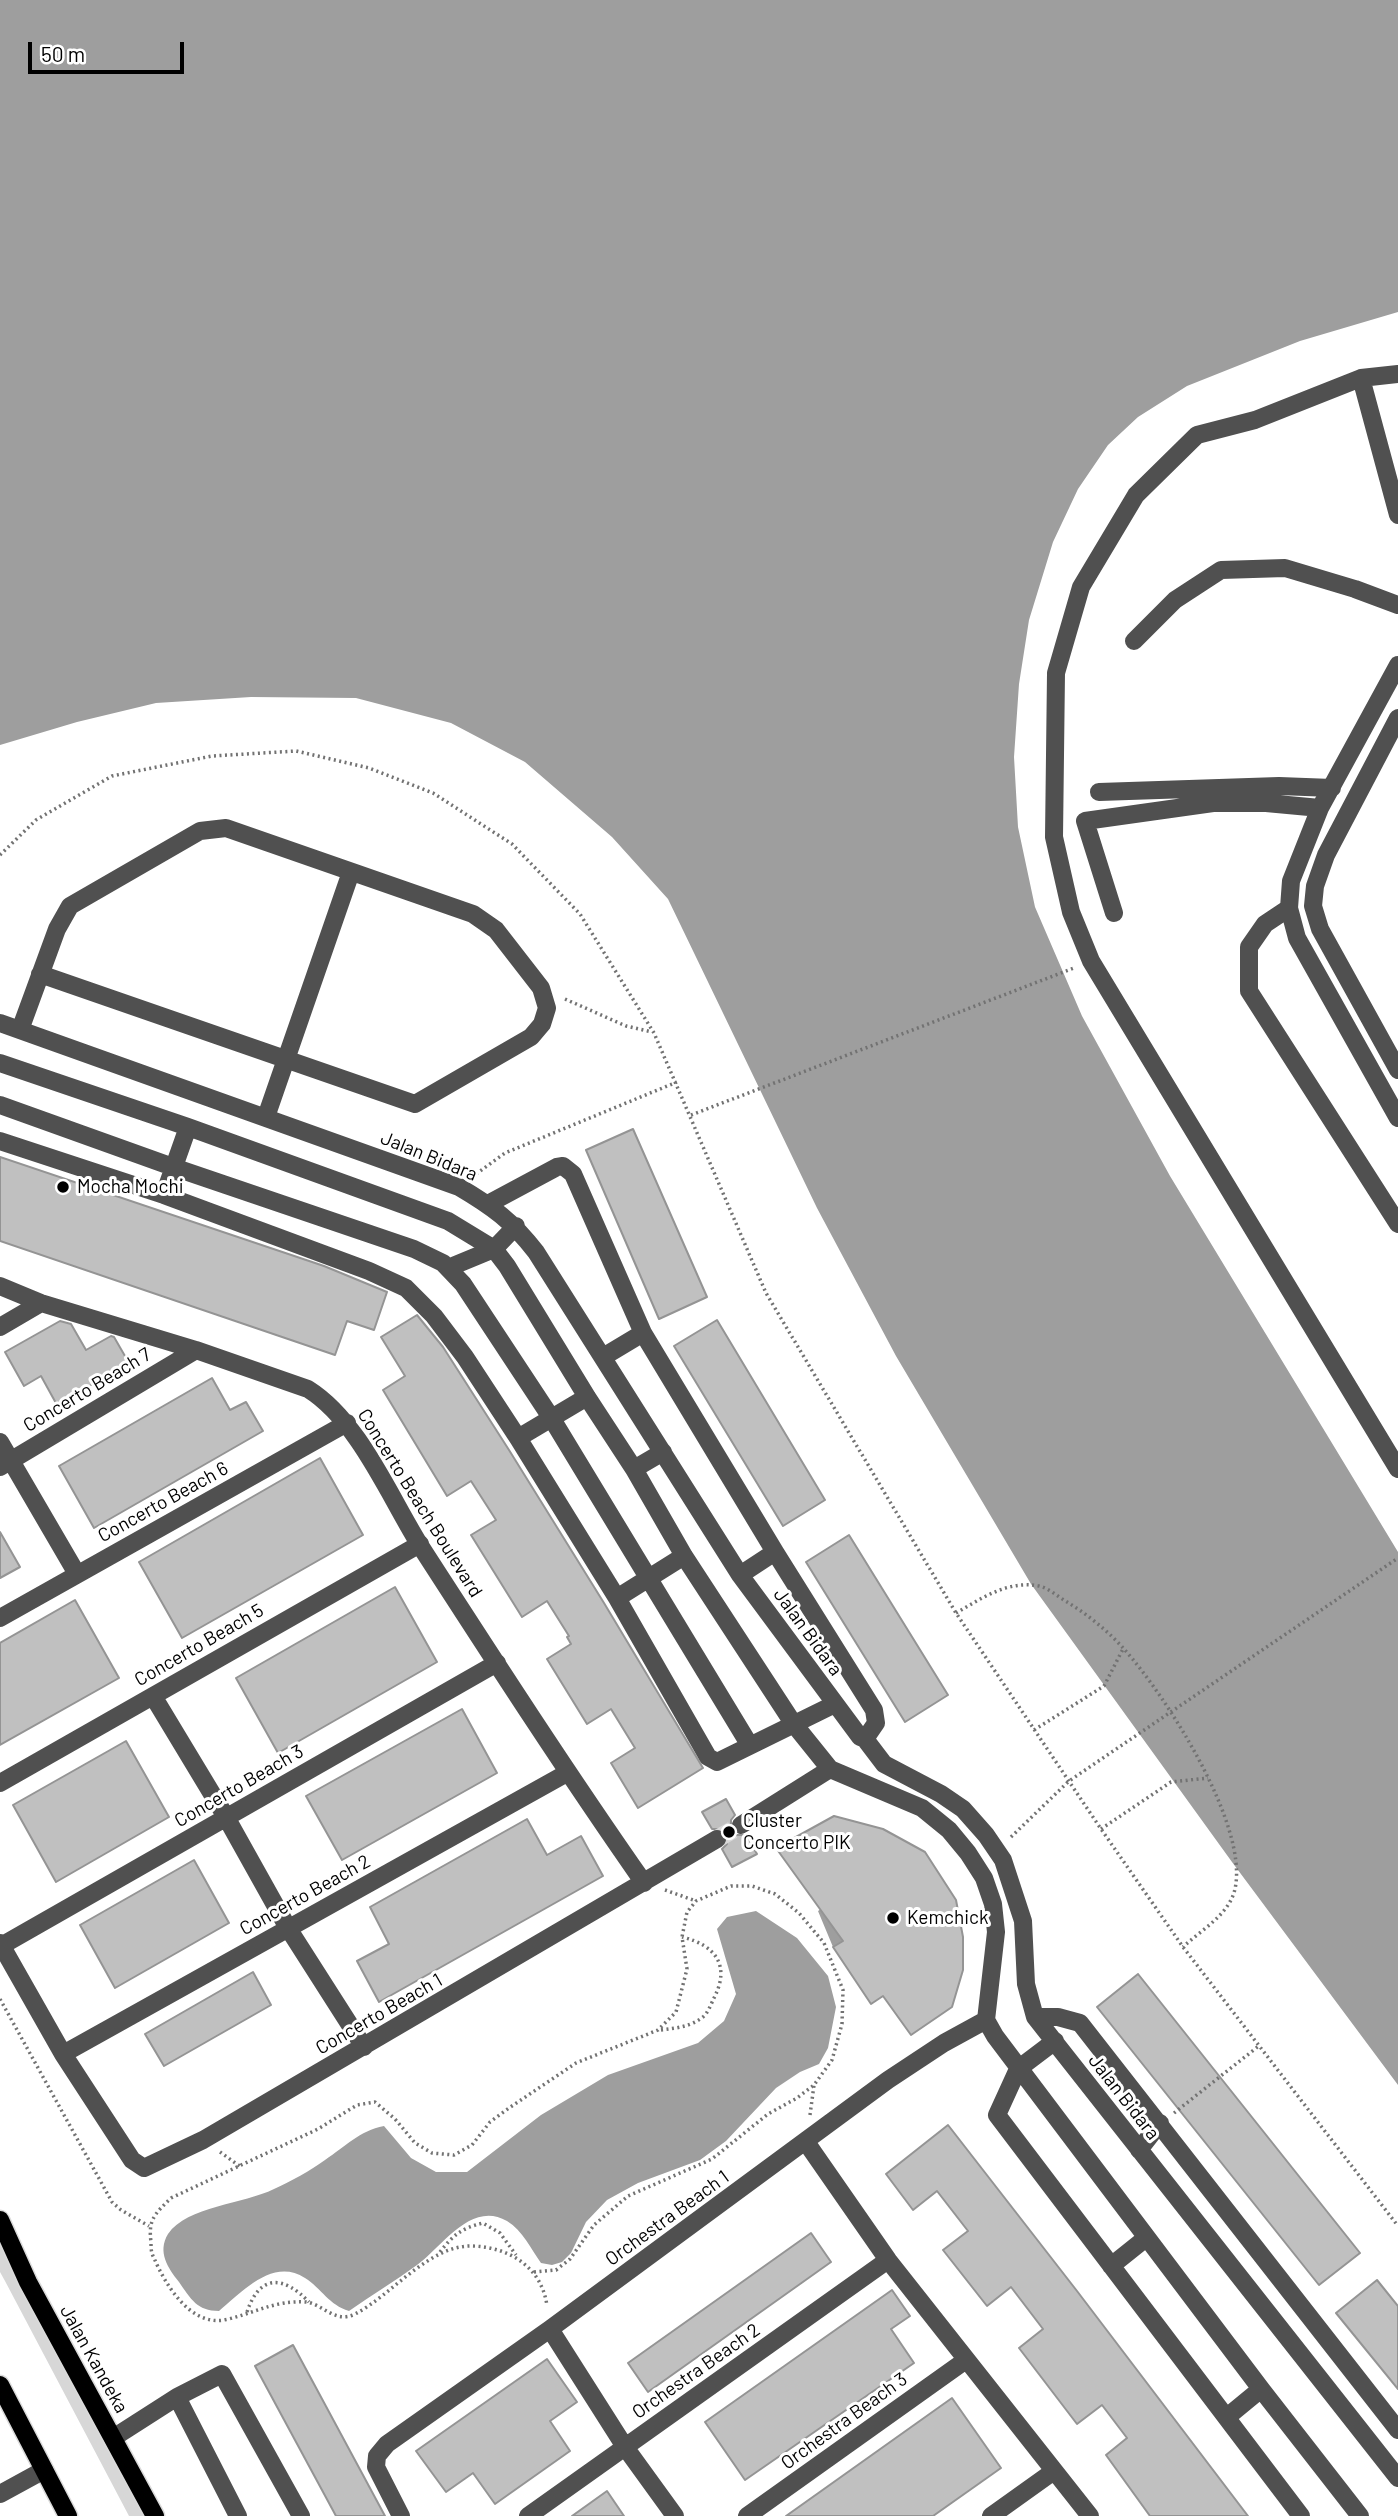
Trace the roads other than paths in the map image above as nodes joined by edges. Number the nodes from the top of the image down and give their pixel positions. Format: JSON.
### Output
{"nodes":[{"id":1,"x":1398,"y":374,"type":"edge"},
{"id":2,"x":1361,"y":378,"type":"junction"},
{"id":3,"x":1398,"y":515,"type":"edge"},
{"id":4,"x":1398,"y":605,"type":"edge"},
{"id":5,"x":1134,"y":641,"type":"dead end"},
{"id":6,"x":1398,"y":665,"type":"edge"},
{"id":7,"x":1398,"y":718,"type":"edge"},
{"id":8,"x":1332,"y":788,"type":"junction"},
{"id":9,"x":1099,"y":792,"type":"dead end"},
{"id":10,"x":1320,"y":808,"type":"junction"},
{"id":11,"x":351,"y":872,"type":"junction"},
{"id":12,"x":1289,"y":908,"type":"junction"},
{"id":13,"x":1114,"y":913,"type":"dead end"},
{"id":14,"x":40,"y":974,"type":"junction"},
{"id":15,"x":0,"y":1023,"type":"edge"},
{"id":16,"x":20,"y":1030,"type":"junction"},
{"id":17,"x":286,"y":1059,"type":"junction"},
{"id":18,"x":0,"y":1063,"type":"edge"},
{"id":19,"x":1398,"y":1070,"type":"edge"},
{"id":20,"x":0,"y":1105,"type":"edge"},
{"id":21,"x":266,"y":1117,"type":"junction"},
{"id":22,"x":1398,"y":1118,"type":"edge"},
{"id":23,"x":188,"y":1127,"type":"junction"},
{"id":24,"x":0,"y":1141,"type":"edge"},
{"id":25,"x":173,"y":1167,"type":"junction"},
{"id":26,"x":164,"y":1195,"type":"junction"},
{"id":27,"x":488,"y":1204,"type":"junction"},
{"id":28,"x":1398,"y":1224,"type":"edge"},
{"id":29,"x":516,"y":1226,"type":"junction"},
{"id":30,"x":494,"y":1249,"type":"junction"},
{"id":31,"x":448,"y":1268,"type":"junction"},
{"id":32,"x":0,"y":1286,"type":"edge"},
{"id":33,"x":41,"y":1303,"type":"junction"},
{"id":34,"x":0,"y":1327,"type":"edge"},
{"id":35,"x":643,"y":1333,"type":"junction"},
{"id":36,"x":196,"y":1350,"type":"junction"},
{"id":37,"x":603,"y":1357,"type":"junction"},
{"id":38,"x":587,"y":1397,"type":"junction"},
{"id":39,"x":552,"y":1419,"type":"junction"},
{"id":40,"x":347,"y":1423,"type":"junction"},
{"id":41,"x":518,"y":1438,"type":"junction"},
{"id":42,"x":0,"y":1442,"type":"edge"},
{"id":43,"x":663,"y":1452,"type":"junction"},
{"id":44,"x":6,"y":1464,"type":"edge"},
{"id":45,"x":634,"y":1469,"type":"junction"},
{"id":46,"x":1398,"y":1469,"type":"edge"},
{"id":47,"x":420,"y":1544,"type":"junction"},
{"id":48,"x":775,"y":1552,"type":"junction"},
{"id":49,"x":684,"y":1556,"type":"junction"},
{"id":50,"x":77,"y":1574,"type":"junction"},
{"id":51,"x":740,"y":1575,"type":"junction"},
{"id":52,"x":650,"y":1578,"type":"junction"},
{"id":53,"x":617,"y":1598,"type":"junction"},
{"id":54,"x":0,"y":1618,"type":"edge"},
{"id":55,"x":497,"y":1663,"type":"junction"},
{"id":56,"x":153,"y":1696,"type":"junction"},
{"id":57,"x":835,"y":1704,"type":"junction"},
{"id":58,"x":793,"y":1723,"type":"junction"},
{"id":59,"x":865,"y":1739,"type":"junction"},
{"id":60,"x":750,"y":1744,"type":"junction"},
{"id":61,"x":830,"y":1769,"type":"junction"},
{"id":62,"x":567,"y":1773,"type":"junction"},
{"id":63,"x":0,"y":1783,"type":"edge"},
{"id":64,"x":226,"y":1818,"type":"junction"},
{"id":65,"x":741,"y":1825,"type":"tunnel mouth"},
{"id":66,"x":717,"y":1839,"type":"tunnel mouth"},
{"id":67,"x":644,"y":1883,"type":"junction"},
{"id":68,"x":288,"y":1928,"type":"junction"},
{"id":69,"x":1,"y":1945,"type":"edge"},
{"id":70,"x":1035,"y":2017,"type":"junction"},
{"id":71,"x":986,"y":2020,"type":"junction"},
{"id":72,"x":1055,"y":2041,"type":"junction"},
{"id":73,"x":365,"y":2047,"type":"junction"},
{"id":74,"x":63,"y":2054,"type":"junction"},
{"id":75,"x":1018,"y":2069,"type":"junction"},
{"id":76,"x":1160,"y":2123,"type":"junction"},
{"id":77,"x":806,"y":2142,"type":"junction"},
{"id":78,"x":1139,"y":2150,"type":"junction"},
{"id":79,"x":0,"y":2220,"type":"edge"},
{"id":80,"x":1146,"y":2238,"type":"junction"},
{"id":81,"x":888,"y":2260,"type":"junction"},
{"id":82,"x":1111,"y":2266,"type":"junction"},
{"id":83,"x":1304,"y":2309,"type":"junction"},
{"id":84,"x":551,"y":2329,"type":"junction"},
{"id":85,"x":1282,"y":2331,"type":"junction"},
{"id":86,"x":966,"y":2360,"type":"junction"},
{"id":87,"x":0,"y":2385,"type":"edge"},
{"id":88,"x":1261,"y":2389,"type":"junction"},
{"id":89,"x":177,"y":2397,"type":"junction"},
{"id":90,"x":1227,"y":2417,"type":"junction"},
{"id":91,"x":1398,"y":2430,"type":"edge"},
{"id":92,"x":113,"y":2438,"type":"junction"},
{"id":93,"x":625,"y":2447,"type":"junction"},
{"id":94,"x":44,"y":2470,"type":"junction"},
{"id":95,"x":1054,"y":2471,"type":"junction"},
{"id":96,"x":1398,"y":2478,"type":"edge"},
{"id":97,"x":0,"y":2494,"type":"edge"},
{"id":98,"x":68,"y":2516,"type":"edge"},
{"id":99,"x":155,"y":2516,"type":"edge"},
{"id":100,"x":237,"y":2516,"type":"edge"},
{"id":101,"x":301,"y":2516,"type":"edge"},
{"id":102,"x":401,"y":2516,"type":"edge"},
{"id":103,"x":528,"y":2516,"type":"edge"},
{"id":104,"x":675,"y":2516,"type":"edge"},
{"id":105,"x":747,"y":2516,"type":"edge"},
{"id":106,"x":991,"y":2516,"type":"edge"},
{"id":107,"x":1090,"y":2516,"type":"edge"},
{"id":108,"x":1301,"y":2516,"type":"edge"},
{"id":109,"x":1360,"y":2516,"type":"edge"}],
"edges":[{"from":1,"to":2,"type":"street"},
{"from":2,"to":3,"type":"street"},
{"from":2,"to":46,"type":"street"},
{"from":4,"to":5,"type":"street"},
{"from":6,"to":8,"type":"street"},
{"from":7,"to":19,"type":"street"},
{"from":8,"to":9,"type":"street"},
{"from":8,"to":10,"type":"street"},
{"from":10,"to":12,"type":"street"},
{"from":10,"to":13,"type":"street"},
{"from":11,"to":14,"type":"street"},
{"from":11,"to":17,"type":"street"},
{"from":11,"to":17,"type":"street"},
{"from":12,"to":22,"type":"street"},
{"from":12,"to":28,"type":"street"},
{"from":14,"to":16,"type":"street"},
{"from":14,"to":17,"type":"street"},
{"from":15,"to":16,"type":"street","name":"Jalan Bidara"},
{"from":16,"to":21,"type":"street","name":"Jalan Bidara"},
{"from":17,"to":21,"type":"street"},
{"from":18,"to":23,"type":"street"},
{"from":20,"to":25,"type":"street"},
{"from":21,"to":27,"type":"street","name":"Jalan Bidara"},
{"from":23,"to":25,"type":"street"},
{"from":23,"to":30,"type":"street"},
{"from":24,"to":26,"type":"street"},
{"from":25,"to":26,"type":"street"},
{"from":25,"to":31,"type":"street"},
{"from":26,"to":41,"type":"street"},
{"from":27,"to":29,"type":"street","name":"Jalan Bidara"},
{"from":27,"to":35,"type":"street"},
{"from":29,"to":30,"type":"street"},
{"from":29,"to":37,"type":"street","name":"Jalan Bidara"},
{"from":30,"to":31,"type":"street"},
{"from":30,"to":38,"type":"street"},
{"from":31,"to":39,"type":"street"},
{"from":32,"to":33,"type":"street","name":"Concerto Beach Boulevard"},
{"from":33,"to":34,"type":"street"},
{"from":33,"to":36,"type":"street","name":"Concerto Beach Boulevard"},
{"from":35,"to":37,"type":"street"},
{"from":35,"to":48,"type":"street"},
{"from":36,"to":40,"type":"street","name":"Concerto Beach Boulevard"},
{"from":36,"to":44,"type":"street","name":"Concerto Beach 7"},
{"from":37,"to":43,"type":"street","name":"Jalan Bidara"},
{"from":38,"to":39,"type":"street"},
{"from":38,"to":45,"type":"street"},
{"from":39,"to":41,"type":"street"},
{"from":39,"to":52,"type":"street"},
{"from":40,"to":47,"type":"street","name":"Concerto Beach Boulevard"},
{"from":40,"to":50,"type":"street","name":"Concerto Beach 6"},
{"from":41,"to":53,"type":"street"},
{"from":42,"to":44,"type":"street"},
{"from":43,"to":45,"type":"street"},
{"from":43,"to":51,"type":"street","name":"Jalan Bidara"},
{"from":44,"to":50,"type":"street"},
{"from":45,"to":49,"type":"street"},
{"from":47,"to":55,"type":"street","name":"Concerto Beach Boulevard"},
{"from":47,"to":56,"type":"street","name":"Concerto Beach 5"},
{"from":48,"to":51,"type":"street"},
{"from":48,"to":59,"type":"street"},
{"from":49,"to":52,"type":"street"},
{"from":49,"to":58,"type":"street"},
{"from":50,"to":54,"type":"street","name":"Concerto Beach 6"},
{"from":51,"to":57,"type":"street","name":"Jalan Bidara"},
{"from":52,"to":53,"type":"street"},
{"from":52,"to":60,"type":"street"},
{"from":53,"to":60,"type":"street"},
{"from":55,"to":62,"type":"street","name":"Concerto Beach Boulevard"},
{"from":55,"to":64,"type":"street","name":"Concerto Beach 3"},
{"from":56,"to":63,"type":"street","name":"Concerto Beach 5"},
{"from":56,"to":64,"type":"street"},
{"from":57,"to":58,"type":"street"},
{"from":57,"to":59,"type":"street","name":"Jalan Bidara"},
{"from":58,"to":60,"type":"street"},
{"from":58,"to":61,"type":"street"},
{"from":59,"to":70,"type":"street","name":"Jalan Bidara"},
{"from":61,"to":65,"type":"street"},
{"from":61,"to":71,"type":"street"},
{"from":62,"to":67,"type":"street","name":"Concerto Beach Boulevard"},
{"from":62,"to":68,"type":"street","name":"Concerto Beach 2"},
{"from":64,"to":68,"type":"street"},
{"from":64,"to":69,"type":"street","name":"Concerto Beach 3"},
{"from":66,"to":67,"type":"street","name":"Concerto Beach 1"},
{"from":67,"to":73,"type":"street","name":"Concerto Beach 1"},
{"from":68,"to":73,"type":"street"},
{"from":68,"to":74,"type":"street","name":"Concerto Beach 2"},
{"from":69,"to":74,"type":"street"},
{"from":70,"to":72,"type":"street","name":"Jalan Bidara"},
{"from":70,"to":76,"type":"street"},
{"from":71,"to":75,"type":"street"},
{"from":71,"to":77,"type":"street","name":"Orchestra Beach 1"},
{"from":72,"to":75,"type":"street"},
{"from":72,"to":78,"type":"street","name":"Jalan Bidara"},
{"from":73,"to":74,"type":"street","name":"Concerto Beach 1"},
{"from":75,"to":80,"type":"street"},
{"from":75,"to":82,"type":"street"},
{"from":76,"to":78,"type":"street"},
{"from":76,"to":83,"type":"street"},
{"from":77,"to":81,"type":"street"},
{"from":77,"to":84,"type":"street","name":"Orchestra Beach 1"},
{"from":78,"to":85,"type":"street","name":"Jalan Bidara"},
{"from":79,"to":92,"type":"main road","name":"Jalan Kandeka"},
{"from":80,"to":82,"type":"street"},
{"from":80,"to":88,"type":"street"},
{"from":81,"to":86,"type":"street"},
{"from":81,"to":93,"type":"street","name":"Orchestra Beach 2"},
{"from":82,"to":90,"type":"street"},
{"from":83,"to":85,"type":"street"},
{"from":83,"to":91,"type":"street"},
{"from":84,"to":93,"type":"street"},
{"from":84,"to":102,"type":"street","name":"Orchestra Beach 1"},
{"from":85,"to":96,"type":"street","name":"Jalan Bidara"},
{"from":86,"to":95,"type":"street"},
{"from":86,"to":105,"type":"street","name":"Orchestra Beach 3"},
{"from":87,"to":94,"type":"main road"},
{"from":88,"to":90,"type":"street"},
{"from":88,"to":109,"type":"street"},
{"from":89,"to":92,"type":"street"},
{"from":89,"to":100,"type":"street"},
{"from":89,"to":101,"type":"street"},
{"from":90,"to":108,"type":"street"},
{"from":92,"to":99,"type":"main road","name":"Jalan Kandeka"},
{"from":93,"to":103,"type":"street","name":"Orchestra Beach 2"},
{"from":93,"to":104,"type":"street"},
{"from":94,"to":97,"type":"street"},
{"from":94,"to":98,"type":"main road"},
{"from":95,"to":106,"type":"street"},
{"from":95,"to":107,"type":"street"}]}
